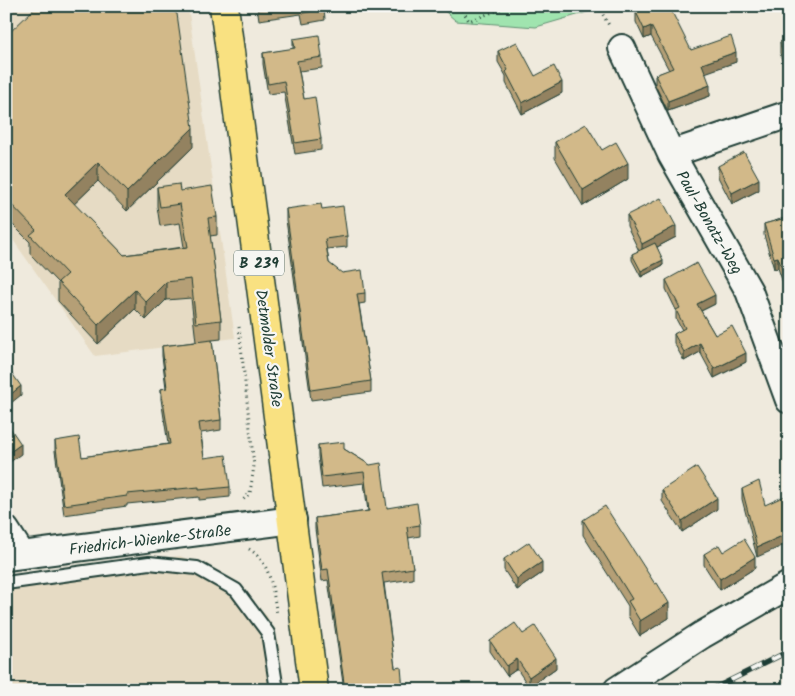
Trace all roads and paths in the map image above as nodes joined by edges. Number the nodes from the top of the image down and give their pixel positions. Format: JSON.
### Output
{"nodes":[{"id":1,"x":224,"y":6,"type":"edge"},
{"id":2,"x":460,"y":6,"type":"edge"},
{"id":3,"x":509,"y":6,"type":"edge"},
{"id":4,"x":622,"y":48,"type":"dead end"},
{"id":5,"x":789,"y":114,"type":"edge"},
{"id":6,"x":671,"y":154,"type":"junction"},
{"id":7,"x":239,"y":322,"type":"dead end"},
{"id":8,"x":789,"y":400,"type":"edge"},
{"id":9,"x":293,"y":520,"type":"junction"},
{"id":10,"x":240,"y":528,"type":"junction"},
{"id":11,"x":6,"y":530,"type":"edge"},
{"id":12,"x":14,"y":556,"type":"edge"},
{"id":13,"x":6,"y":583,"type":"edge"},
{"id":14,"x":789,"y":584,"type":"edge"},
{"id":15,"x":278,"y":622,"type":"dead end"},
{"id":16,"x":277,"y":690,"type":"edge"},
{"id":17,"x":314,"y":690,"type":"edge"},
{"id":18,"x":617,"y":690,"type":"edge"}],
"edges":[{"from":1,"to":9,"type":"main road","name":"Detmolder Straße","number":"B 239"},
{"from":2,"to":3,"type":"path"},
{"from":4,"to":6,"type":"street","name":"Paul-Bonatz-Weg"},
{"from":5,"to":6,"type":"street"},
{"from":6,"to":8,"type":"street","name":"Paul-Bonatz-Weg"},
{"from":7,"to":10,"type":"path"},
{"from":9,"to":10,"type":"street","name":"Friedrich-Wienke-Straße"},
{"from":9,"to":17,"type":"main road","name":"Detmolder Straße","number":"B 239"},
{"from":10,"to":12,"type":"street","name":"Friedrich-Wienke-Straße"},
{"from":10,"to":15,"type":"path"},
{"from":11,"to":12,"type":"street"},
{"from":13,"to":16,"type":"lane"},
{"from":14,"to":18,"type":"street"}]}
